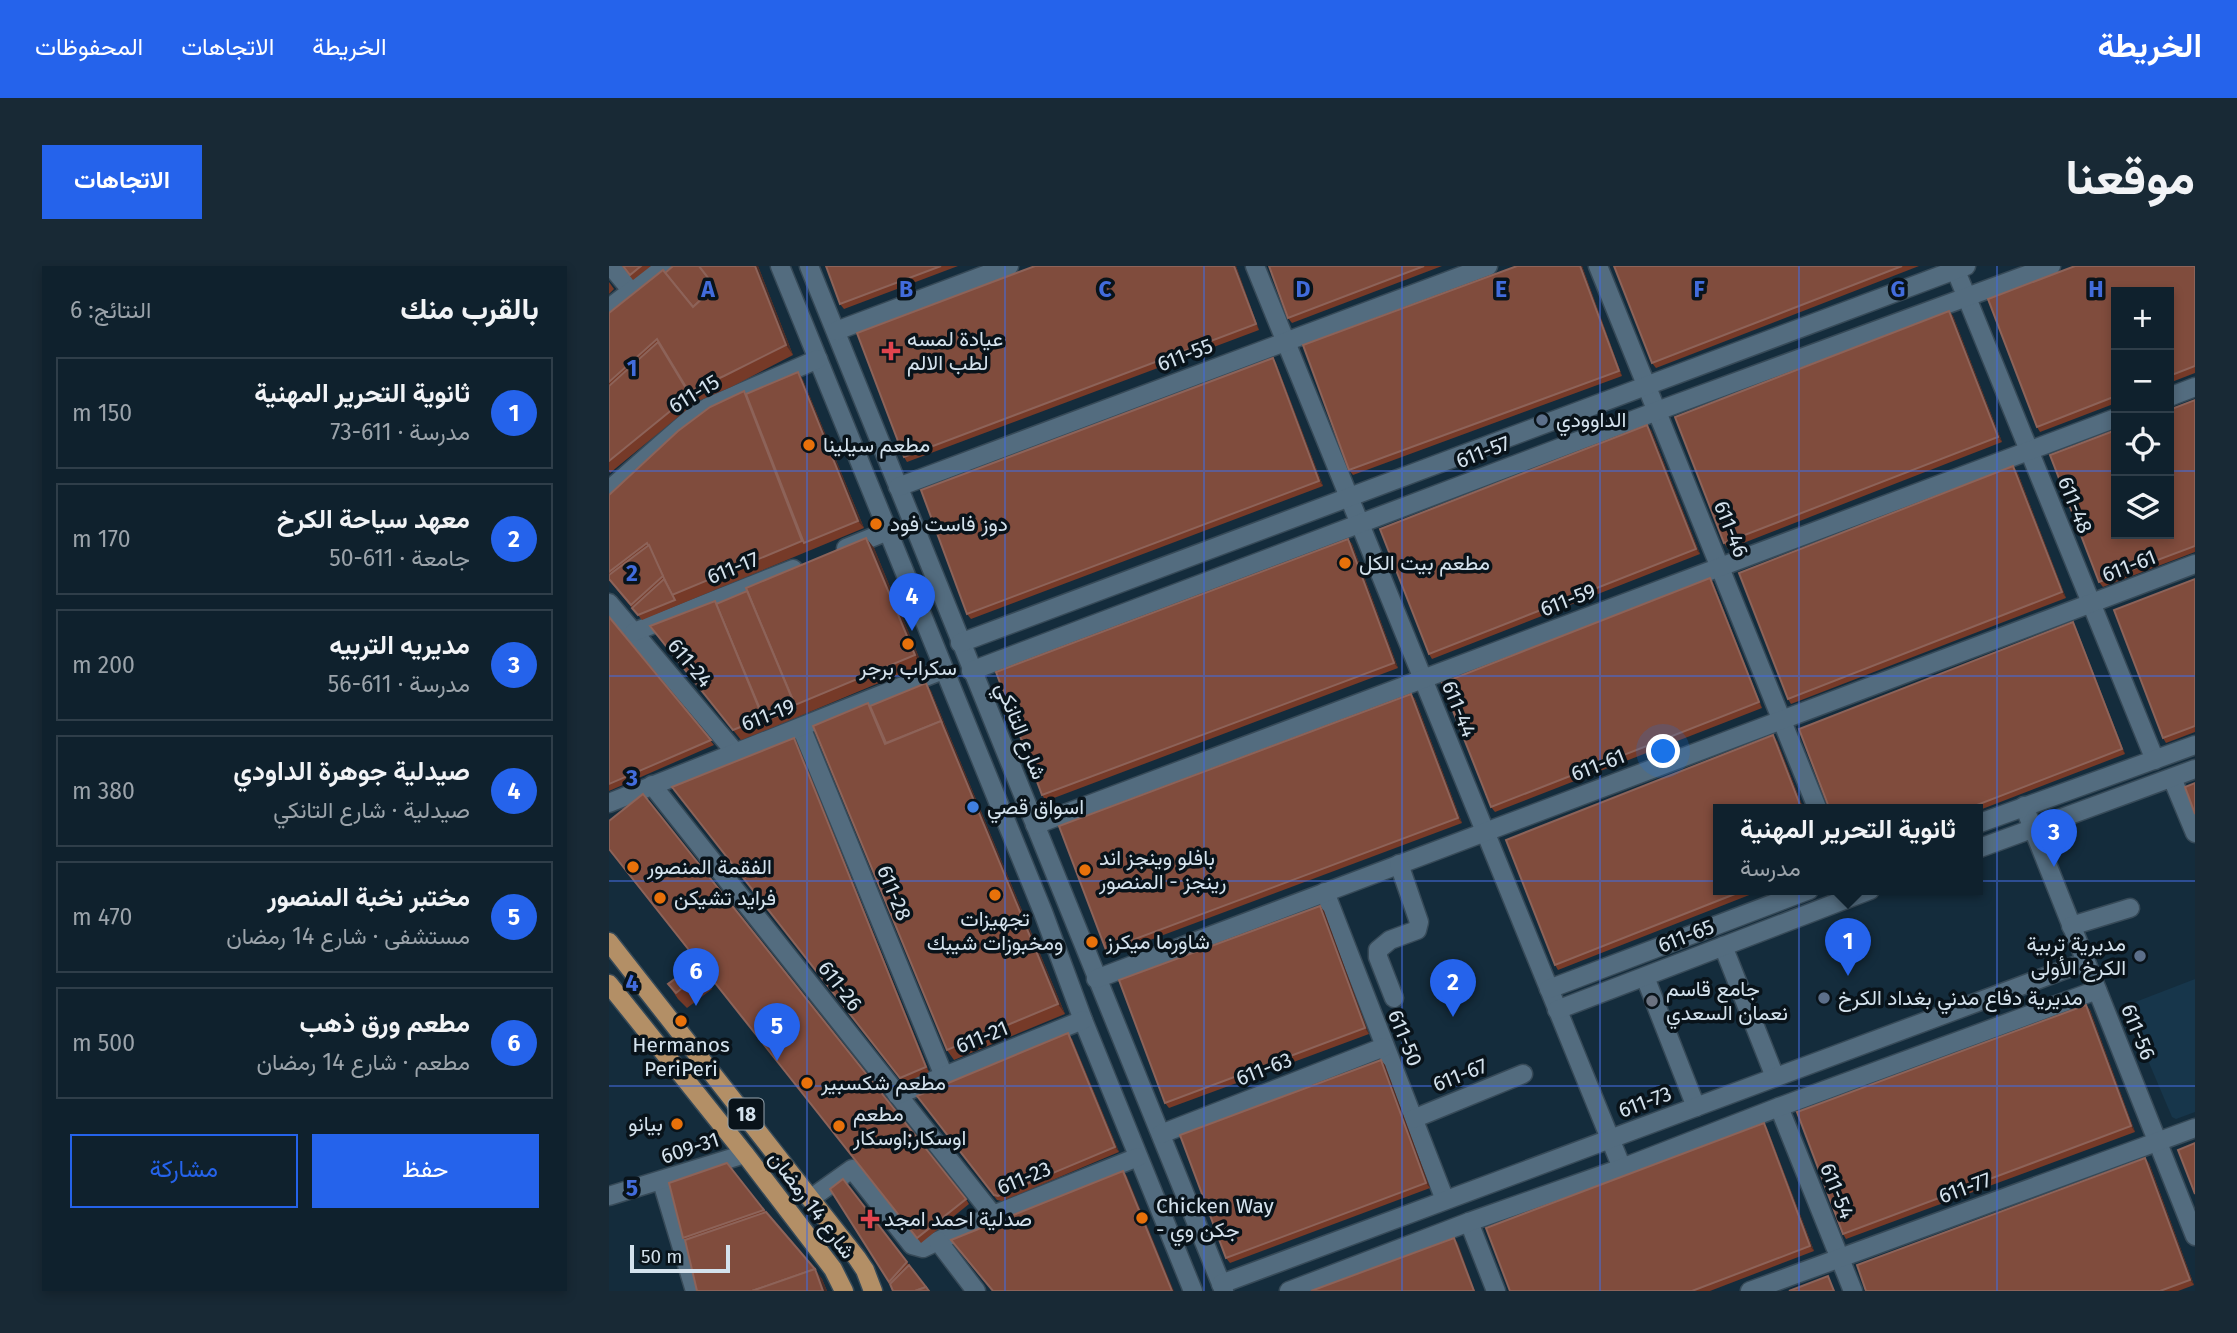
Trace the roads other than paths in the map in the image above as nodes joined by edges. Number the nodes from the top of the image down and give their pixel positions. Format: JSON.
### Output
{"nodes":[{"id":1,"x":611,"y":266,"type":"edge"},
{"id":2,"x":664,"y":266,"type":"edge"},
{"id":3,"x":780,"y":266,"type":"edge"},
{"id":4,"x":809,"y":266,"type":"edge"},
{"id":5,"x":1009,"y":266,"type":"edge"},
{"id":6,"x":1255,"y":266,"type":"edge"},
{"id":7,"x":1488,"y":266,"type":"edge"},
{"id":8,"x":1598,"y":266,"type":"edge"},
{"id":9,"x":2052,"y":266,"type":"edge"},
{"id":10,"x":1959,"y":267,"type":"edge"},
{"id":11,"x":631,"y":290,"type":"junction"},
{"id":12,"x":1967,"y":298,"type":"junction"},
{"id":13,"x":609,"y":308,"type":"edge"},
{"id":14,"x":836,"y":331,"type":"junction"},
{"id":15,"x":1285,"y":342,"type":"junction"},
{"id":16,"x":818,"y":359,"type":"junction"},
{"id":17,"x":1647,"y":386,"type":"junction"},
{"id":18,"x":2195,"y":387,"type":"edge"},
{"id":19,"x":2174,"y":395,"type":"edge"},
{"id":20,"x":1657,"y":411,"type":"junction"},
{"id":21,"x":2111,"y":420,"type":"edge"},
{"id":22,"x":2029,"y":451,"type":"junction"},
{"id":23,"x":898,"y":487,"type":"junction"},
{"id":24,"x":609,"y":490,"type":"edge"},
{"id":25,"x":1349,"y":498,"type":"junction"},
{"id":26,"x":1359,"y":523,"type":"junction"},
{"id":27,"x":888,"y":531,"type":"junction"},
{"id":28,"x":2195,"y":565,"type":"edge"},
{"id":29,"x":1721,"y":566,"type":"junction"},
{"id":30,"x":941,"y":596,"type":"junction"},
{"id":31,"x":609,"y":603,"type":"edge"},
{"id":32,"x":2092,"y":604,"type":"junction"},
{"id":33,"x":918,"y":606,"type":"junction"},
{"id":34,"x":634,"y":632,"type":"junction"},
{"id":35,"x":960,"y":643,"type":"junction"},
{"id":36,"x":943,"y":670,"type":"junction"},
{"id":37,"x":971,"y":671,"type":"junction"},
{"id":38,"x":1423,"y":680,"type":"junction"},
{"id":39,"x":1782,"y":719,"type":"junction"},
{"id":40,"x":801,"y":727,"type":"junction"},
{"id":41,"x":2195,"y":745,"type":"edge"},
{"id":42,"x":735,"y":752,"type":"junction"},
{"id":43,"x":2155,"y":760,"type":"junction"},
{"id":44,"x":2195,"y":769,"type":"edge"},
{"id":45,"x":2172,"y":778,"type":"junction"},
{"id":46,"x":652,"y":785,"type":"junction"},
{"id":47,"x":609,"y":803,"type":"edge"},
{"id":48,"x":1816,"y":804,"type":"edge"},
{"id":49,"x":2024,"y":806,"type":"junction"},
{"id":50,"x":1983,"y":822,"type":"edge"},
{"id":51,"x":1035,"y":825,"type":"junction"},
{"id":52,"x":2033,"y":828,"type":"junction"},
{"id":53,"x":1486,"y":833,"type":"junction"},
{"id":54,"x":2195,"y":834,"type":"edge"},
{"id":55,"x":1983,"y":847,"type":"edge"},
{"id":56,"x":1399,"y":864,"type":"junction"},
{"id":57,"x":1325,"y":892,"type":"junction"},
{"id":58,"x":1796,"y":895,"type":"edge"},
{"id":59,"x":1857,"y":895,"type":"edge"},
{"id":60,"x":1066,"y":903,"type":"junction"},
{"id":61,"x":2130,"y":908,"type":"dead end"},
{"id":62,"x":1043,"y":912,"type":"junction"},
{"id":63,"x":2071,"y":926,"type":"junction"},
{"id":64,"x":609,"y":942,"type":"edge"},
{"id":65,"x":1723,"y":946,"type":"junction"},
{"id":66,"x":2085,"y":962,"type":"junction"},
{"id":67,"x":1645,"y":976,"type":"junction"},
{"id":68,"x":1096,"y":979,"type":"junction"},
{"id":69,"x":609,"y":984,"type":"edge"},
{"id":70,"x":1549,"y":989,"type":"junction"},
{"id":71,"x":2097,"y":990,"type":"junction"},
{"id":72,"x":1394,"y":998,"type":"dead end"},
{"id":73,"x":1557,"y":1010,"type":"junction"},
{"id":74,"x":1083,"y":1020,"type":"junction"},
{"id":75,"x":1384,"y":1047,"type":"junction"},
{"id":76,"x":1523,"y":1074,"type":"dead end"},
{"id":77,"x":944,"y":1076,"type":"junction"},
{"id":78,"x":1775,"y":1077,"type":"junction"},
{"id":79,"x":897,"y":1095,"type":"junction"},
{"id":80,"x":1696,"y":1107,"type":"junction"},
{"id":81,"x":1779,"y":1107,"type":"junction"},
{"id":82,"x":1413,"y":1119,"type":"junction"},
{"id":83,"x":2195,"y":1128,"type":"edge"},
{"id":84,"x":1161,"y":1134,"type":"junction"},
{"id":85,"x":1610,"y":1139,"type":"junction"},
{"id":86,"x":2158,"y":1142,"type":"junction"},
{"id":87,"x":745,"y":1154,"type":"junction"},
{"id":88,"x":1138,"y":1157,"type":"junction"},
{"id":89,"x":1622,"y":1168,"type":"junction"},
{"id":90,"x":661,"y":1182,"type":"junction"},
{"id":91,"x":609,"y":1196,"type":"edge"},
{"id":92,"x":810,"y":1199,"type":"junction"},
{"id":93,"x":1445,"y":1200,"type":"junction"},
{"id":94,"x":993,"y":1215,"type":"junction"},
{"id":95,"x":1469,"y":1222,"type":"junction"},
{"id":96,"x":2195,"y":1236,"type":"edge"},
{"id":97,"x":938,"y":1241,"type":"junction"},
{"id":98,"x":1840,"y":1258,"type":"junction"},
{"id":99,"x":1222,"y":1287,"type":"edge"},
{"id":100,"x":695,"y":1291,"type":"edge"},
{"id":101,"x":844,"y":1291,"type":"edge"},
{"id":102,"x":873,"y":1291,"type":"edge"},
{"id":103,"x":976,"y":1291,"type":"edge"},
{"id":104,"x":1193,"y":1291,"type":"edge"},
{"id":105,"x":1289,"y":1291,"type":"edge"},
{"id":106,"x":1496,"y":1291,"type":"edge"},
{"id":107,"x":1750,"y":1291,"type":"edge"},
{"id":108,"x":1853,"y":1291,"type":"edge"}],
"edges":[{"from":1,"to":11,"type":"street"},
{"from":2,"to":11,"type":"street"},
{"from":3,"to":16,"type":"street"},
{"from":4,"to":14,"type":"street","name":"شارع التانكي"},
{"from":5,"to":14,"type":"street"},
{"from":6,"to":15,"type":"street","name":"611-44"},
{"from":7,"to":15,"type":"street","name":"611-55"},
{"from":8,"to":17,"type":"street","name":"611-46"},
{"from":9,"to":12,"type":"street","name":"611-57"},
{"from":10,"to":12,"type":"street","name":"611-48"},
{"from":10,"to":17,"type":"street","name":"611-57"},
{"from":11,"to":13,"type":"street"},
{"from":12,"to":20,"type":"street","name":"611-57"},
{"from":12,"to":22,"type":"street","name":"611-48"},
{"from":14,"to":23,"type":"street","name":"شارع التانكي"},
{"from":15,"to":23,"type":"street","name":"611-55"},
{"from":15,"to":25,"type":"street","name":"611-44"},
{"from":16,"to":24,"type":"street","name":"611-15"},
{"from":16,"to":27,"type":"street"},
{"from":17,"to":20,"type":"street","name":"611-46"},
{"from":17,"to":25,"type":"street","name":"611-57"},
{"from":18,"to":19,"type":"street"},
{"from":20,"to":26,"type":"street","name":"611-57"},
{"from":20,"to":29,"type":"street","name":"611-46"},
{"from":21,"to":22,"type":"street","name":"611-59"},
{"from":22,"to":29,"type":"street","name":"611-59"},
{"from":22,"to":32,"type":"street","name":"611-48"},
{"from":23,"to":30,"type":"street","name":"شارع التانكي"},
{"from":25,"to":26,"type":"street","name":"611-44"},
{"from":25,"to":35,"type":"street","name":"611-57"},
{"from":26,"to":37,"type":"street","name":"611-57"},
{"from":26,"to":38,"type":"street","name":"611-44"},
{"from":27,"to":33,"type":"street"},
{"from":27,"to":34,"type":"street","name":"611-17"},
{"from":28,"to":32,"type":"street","name":"611-61"},
{"from":29,"to":38,"type":"street","name":"611-59"},
{"from":29,"to":39,"type":"street","name":"611-46"},
{"from":30,"to":33,"type":"street"},
{"from":30,"to":35,"type":"street","name":"شارع التانكي"},
{"from":31,"to":34,"type":"street","name":"611-24"},
{"from":32,"to":39,"type":"street","name":"611-61"},
{"from":32,"to":43,"type":"street","name":"611-48"},
{"from":33,"to":36,"type":"street"},
{"from":34,"to":42,"type":"street","name":"611-24"},
{"from":35,"to":37,"type":"street","name":"شارع التانكي"},
{"from":36,"to":40,"type":"street","name":"611-19"},
{"from":36,"to":62,"type":"street"},
{"from":37,"to":51,"type":"street","name":"شارع التانكي"},
{"from":38,"to":51,"type":"street","name":"611-59"},
{"from":38,"to":53,"type":"street","name":"611-44"},
{"from":39,"to":48,"type":"street","name":"611-46"},
{"from":39,"to":53,"type":"street","name":"611-61"},
{"from":40,"to":42,"type":"street","name":"611-19"},
{"from":40,"to":77,"type":"street","name":"611-28"},
{"from":41,"to":43,"type":"street"},
{"from":42,"to":46,"type":"street","name":"611-19"},
{"from":43,"to":49,"type":"street"},
{"from":44,"to":45,"type":"street"},
{"from":45,"to":52,"type":"street"},
{"from":45,"to":54,"type":"street"},
{"from":46,"to":47,"type":"street","name":"611-19"},
{"from":46,"to":79,"type":"street","name":"611-26"},
{"from":49,"to":50,"type":"street"},
{"from":49,"to":52,"type":"street","name":"611-56"},
{"from":51,"to":60,"type":"street","name":"شارع التانكي"},
{"from":52,"to":55,"type":"street"},
{"from":52,"to":63,"type":"street","name":"611-56"},
{"from":53,"to":56,"type":"street","name":"611-61"},
{"from":53,"to":70,"type":"street","name":"611-44"},
{"from":56,"to":57,"type":"street","name":"611-61"},
{"from":56,"to":72,"type":"street"},
{"from":57,"to":68,"type":"street","name":"611-61"},
{"from":57,"to":75,"type":"street","name":"611-50"},
{"from":58,"to":70,"type":"street","name":"611-65"},
{"from":59,"to":65,"type":"street","name":"611-65"},
{"from":60,"to":62,"type":"street"},
{"from":60,"to":68,"type":"street","name":"شارع التانكي"},
{"from":61,"to":63,"type":"street"},
{"from":62,"to":74,"type":"street"},
{"from":63,"to":66,"type":"street","name":"611-56"},
{"from":64,"to":92,"type":"main road","name":"شارع 14 رمضان","number":"18"},
{"from":65,"to":67,"type":"street","name":"611-65"},
{"from":65,"to":78,"type":"street"},
{"from":66,"to":71,"type":"street","name":"611-56"},
{"from":66,"to":78,"type":"street","name":"611-73"},
{"from":67,"to":73,"type":"street","name":"611-65"},
{"from":67,"to":80,"type":"street"},
{"from":68,"to":84,"type":"street","name":"شارع التانكي"},
{"from":69,"to":87,"type":"main road","name":"شارع 14 رمضان","number":"18"},
{"from":70,"to":73,"type":"street","name":"611-44"},
{"from":71,"to":81,"type":"street"},
{"from":71,"to":86,"type":"street","name":"611-56"},
{"from":73,"to":85,"type":"street","name":"611-44"},
{"from":74,"to":77,"type":"street","name":"611-21"},
{"from":74,"to":88,"type":"street"},
{"from":75,"to":82,"type":"street","name":"611-50"},
{"from":75,"to":84,"type":"street","name":"611-63"},
{"from":76,"to":82,"type":"street","name":"611-67"},
{"from":77,"to":79,"type":"street","name":"611-21"},
{"from":78,"to":80,"type":"street","name":"611-73"},
{"from":79,"to":94,"type":"street","name":"611-26"},
{"from":80,"to":85,"type":"street","name":"611-73"},
{"from":81,"to":89,"type":"street"},
{"from":81,"to":98,"type":"street","name":"611-54"},
{"from":82,"to":93,"type":"street","name":"611-50"},
{"from":83,"to":86,"type":"street","name":"611-77"},
{"from":84,"to":99,"type":"street","name":"شارع التانكي"},
{"from":85,"to":89,"type":"street","name":"611-44"},
{"from":85,"to":93,"type":"street","name":"611-73"},
{"from":86,"to":96,"type":"street","name":"611-56"},
{"from":86,"to":98,"type":"street","name":"611-77"},
{"from":87,"to":90,"type":"street","name":"609-31"},
{"from":87,"to":101,"type":"main road","name":"شارع 14 رمضان","number":"18"},
{"from":88,"to":94,"type":"street","name":"611-23"},
{"from":88,"to":104,"type":"street"},
{"from":89,"to":95,"type":"street"},
{"from":90,"to":91,"type":"street","name":"609-31"},
{"from":90,"to":100,"type":"street"},
{"from":92,"to":97,"type":"street","name":"611-23"},
{"from":92,"to":102,"type":"main road","name":"شارع 14 رمضان","number":"18"},
{"from":93,"to":99,"type":"street","name":"611-73"},
{"from":94,"to":97,"type":"street","name":"611-23"},
{"from":95,"to":105,"type":"street"},
{"from":95,"to":106,"type":"street"},
{"from":97,"to":103,"type":"street"},
{"from":98,"to":107,"type":"street","name":"611-77"},
{"from":98,"to":108,"type":"street","name":"611-54"}]}
